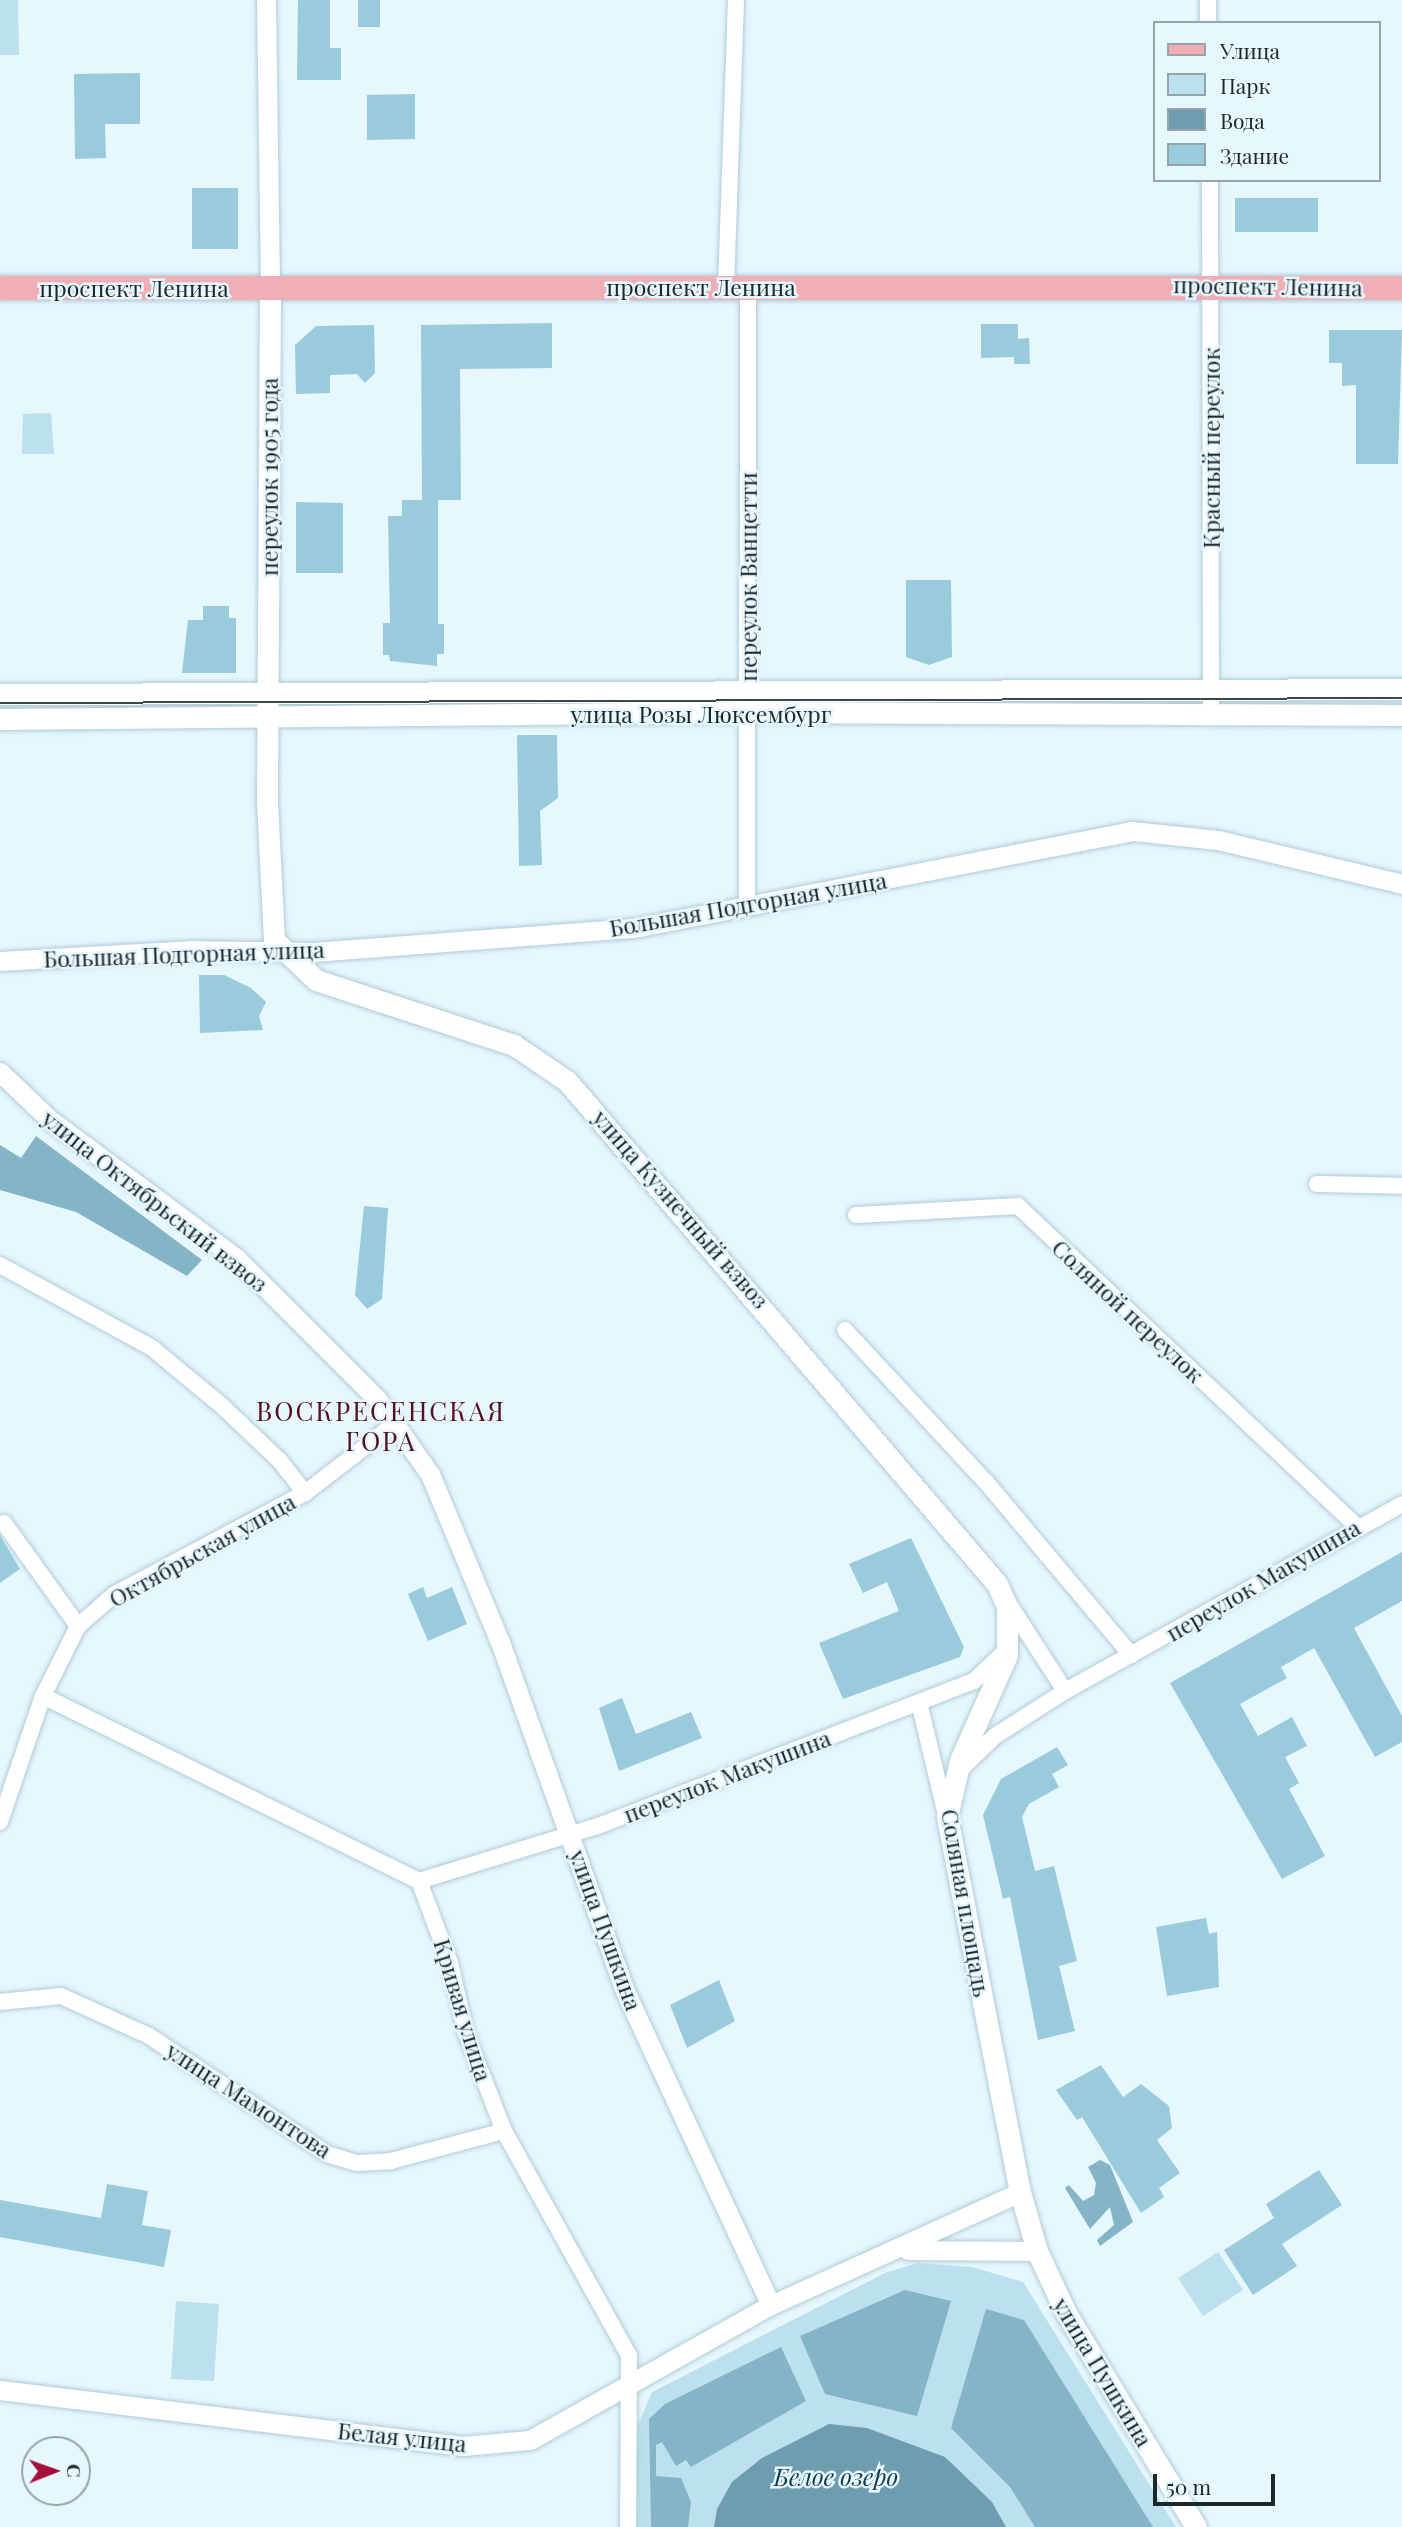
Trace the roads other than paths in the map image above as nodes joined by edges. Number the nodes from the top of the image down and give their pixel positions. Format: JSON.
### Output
{"nodes":[{"id":1,"x":266,"y":0,"type":"edge"},
{"id":2,"x":736,"y":0,"type":"edge"},
{"id":3,"x":1208,"y":0,"type":"edge"},
{"id":4,"x":1208,"y":21,"type":"edge"},
{"id":5,"x":1210,"y":182,"type":"edge"},
{"id":6,"x":1211,"y":284,"type":"junction"},
{"id":7,"x":737,"y":287,"type":"junction"},
{"id":8,"x":0,"y":288,"type":"edge"},
{"id":9,"x":1402,"y":288,"type":"edge"},
{"id":10,"x":270,"y":289,"type":"junction"},
{"id":11,"x":747,"y":687,"type":"junction"},
{"id":12,"x":1402,"y":689,"type":"edge"},
{"id":13,"x":1212,"y":690,"type":"junction"},
{"id":14,"x":267,"y":693,"type":"junction"},
{"id":15,"x":0,"y":694,"type":"edge"},
{"id":16,"x":747,"y":712,"type":"junction"},
{"id":17,"x":1212,"y":715,"type":"junction"},
{"id":18,"x":1402,"y":715,"type":"edge"},
{"id":19,"x":0,"y":719,"type":"edge"},
{"id":20,"x":268,"y":720,"type":"junction"},
{"id":21,"x":1402,"y":884,"type":"edge"},
{"id":22,"x":747,"y":908,"type":"junction"},
{"id":23,"x":280,"y":951,"type":"junction"},
{"id":24,"x":0,"y":961,"type":"edge"},
{"id":25,"x":0,"y":1072,"type":"edge"},
{"id":26,"x":1317,"y":1184,"type":"dead end"},
{"id":27,"x":1402,"y":1186,"type":"edge"},
{"id":28,"x":856,"y":1216,"type":"dead end"},
{"id":29,"x":0,"y":1265,"type":"edge"},
{"id":30,"x":845,"y":1330,"type":"dead end"},
{"id":31,"x":396,"y":1423,"type":"junction"},
{"id":32,"x":305,"y":1493,"type":"junction"},
{"id":33,"x":1402,"y":1504,"type":"edge"},
{"id":34,"x":4,"y":1523,"type":"dead end"},
{"id":35,"x":1356,"y":1526,"type":"junction"},
{"id":36,"x":997,"y":1584,"type":"junction"},
{"id":37,"x":78,"y":1626,"type":"junction"},
{"id":38,"x":1009,"y":1633,"type":"junction"},
{"id":39,"x":1132,"y":1655,"type":"junction"},
{"id":40,"x":1065,"y":1691,"type":"junction"},
{"id":41,"x":43,"y":1696,"type":"junction"},
{"id":42,"x":919,"y":1702,"type":"junction"},
{"id":43,"x":954,"y":1778,"type":"junction"},
{"id":44,"x":947,"y":1817,"type":"junction"},
{"id":45,"x":0,"y":1822,"type":"edge"},
{"id":46,"x":571,"y":1834,"type":"junction"},
{"id":47,"x":419,"y":1881,"type":"junction"},
{"id":48,"x":0,"y":2002,"type":"edge"},
{"id":49,"x":504,"y":2131,"type":"junction"},
{"id":50,"x":1020,"y":2192,"type":"junction"},
{"id":51,"x":900,"y":2250,"type":"junction"},
{"id":52,"x":1037,"y":2251,"type":"junction"},
{"id":53,"x":771,"y":2305,"type":"junction"},
{"id":54,"x":632,"y":2385,"type":"junction"},
{"id":55,"x":0,"y":2390,"type":"edge"},
{"id":56,"x":628,"y":2527,"type":"edge"},
{"id":57,"x":1196,"y":2527,"type":"edge"}],
"edges":[{"from":1,"to":10,"type":"street","name":"переулок 1905 года"},
{"from":2,"to":7,"type":"street","name":"переулок Ванцетти"},
{"from":3,"to":4,"type":"street"},
{"from":5,"to":6,"type":"street","name":"Красный переулок"},
{"from":6,"to":7,"type":"main road","name":"проспект Ленина"},
{"from":6,"to":9,"type":"main road","name":"проспект Ленина"},
{"from":6,"to":13,"type":"street","name":"Красный переулок"},
{"from":7,"to":10,"type":"main road","name":"проспект Ленина"},
{"from":7,"to":11,"type":"street","name":"переулок Ванцетти"},
{"from":8,"to":10,"type":"main road","name":"проспект Ленина"},
{"from":10,"to":14,"type":"main road","name":"переулок 1905 года"},
{"from":11,"to":13,"type":"main road","name":"улица Розы Люксембург"},
{"from":11,"to":14,"type":"main road","name":"улица Розы Люксембург"},
{"from":11,"to":16,"type":"street","name":"переулок Ванцетти"},
{"from":12,"to":13,"type":"main road","name":"улица Розы Люксембург"},
{"from":13,"to":17,"type":"street","name":"Красный переулок"},
{"from":14,"to":15,"type":"main road","name":"улица Розы Люксембург"},
{"from":14,"to":20,"type":"main road","name":"переулок 1905 года"},
{"from":16,"to":17,"type":"main road","name":"улица Розы Люксембург"},
{"from":16,"to":20,"type":"main road","name":"улица Розы Люксембург"},
{"from":16,"to":22,"type":"street","name":"переулок Ванцетти"},
{"from":17,"to":18,"type":"main road","name":"улица Розы Люксембург"},
{"from":19,"to":20,"type":"main road","name":"улица Розы Люксембург"},
{"from":20,"to":23,"type":"main road","name":"переулок 1905 года"},
{"from":21,"to":22,"type":"street","name":"Большая Подгорная улица"},
{"from":22,"to":23,"type":"street","name":"Большая Подгорная улица"},
{"from":23,"to":24,"type":"street","name":"Большая Подгорная улица"},
{"from":23,"to":36,"type":"main road","name":"улица Кузнечный взвоз"},
{"from":25,"to":31,"type":"street","name":"улица Октябрьский взвоз"},
{"from":26,"to":27,"type":"street"},
{"from":28,"to":35,"type":"street","name":"Соляной переулок"},
{"from":29,"to":32,"type":"street"},
{"from":30,"to":39,"type":"street"},
{"from":31,"to":32,"type":"street","name":"Октябрьская улица"},
{"from":31,"to":46,"type":"street","name":"улица Пушкина"},
{"from":32,"to":37,"type":"street","name":"Октябрьская улица"},
{"from":33,"to":35,"type":"street","name":"переулок Макушина"},
{"from":34,"to":37,"type":"street"},
{"from":35,"to":39,"type":"street","name":"переулок Макушина"},
{"from":36,"to":38,"type":"main road","name":"Соляная площадь"},
{"from":36,"to":40,"type":"street"},
{"from":37,"to":41,"type":"street","name":"Октябрьская улица"},
{"from":38,"to":42,"type":"street","name":"переулок Макушина"},
{"from":38,"to":43,"type":"main road","name":"Соляная площадь"},
{"from":39,"to":40,"type":"street","name":"переулок Макушина"},
{"from":40,"to":43,"type":"street","name":"переулок Макушина"},
{"from":41,"to":45,"type":"street","name":"Октябрьская улица"},
{"from":41,"to":47,"type":"street"},
{"from":42,"to":44,"type":"street"},
{"from":42,"to":46,"type":"street","name":"переулок Макушина"},
{"from":43,"to":44,"type":"main road","name":"Соляная площадь"},
{"from":44,"to":50,"type":"main road","name":"Соляная площадь"},
{"from":46,"to":47,"type":"street","name":"переулок Макушина"},
{"from":46,"to":53,"type":"street","name":"улица Пушкина"},
{"from":47,"to":49,"type":"street","name":"Кривая улица"},
{"from":48,"to":49,"type":"street","name":"улица Мамонтова"},
{"from":49,"to":54,"type":"street","name":"Кривая улица"},
{"from":50,"to":51,"type":"street"},
{"from":50,"to":52,"type":"main road","name":"улица Пушкина"},
{"from":51,"to":52,"type":"street"},
{"from":51,"to":53,"type":"street"},
{"from":52,"to":57,"type":"main road","name":"улица Пушкина"},
{"from":53,"to":54,"type":"street","name":"Белая улица"},
{"from":54,"to":55,"type":"street","name":"Белая улица"},
{"from":54,"to":56,"type":"street","name":"Кривая улица"}]}
